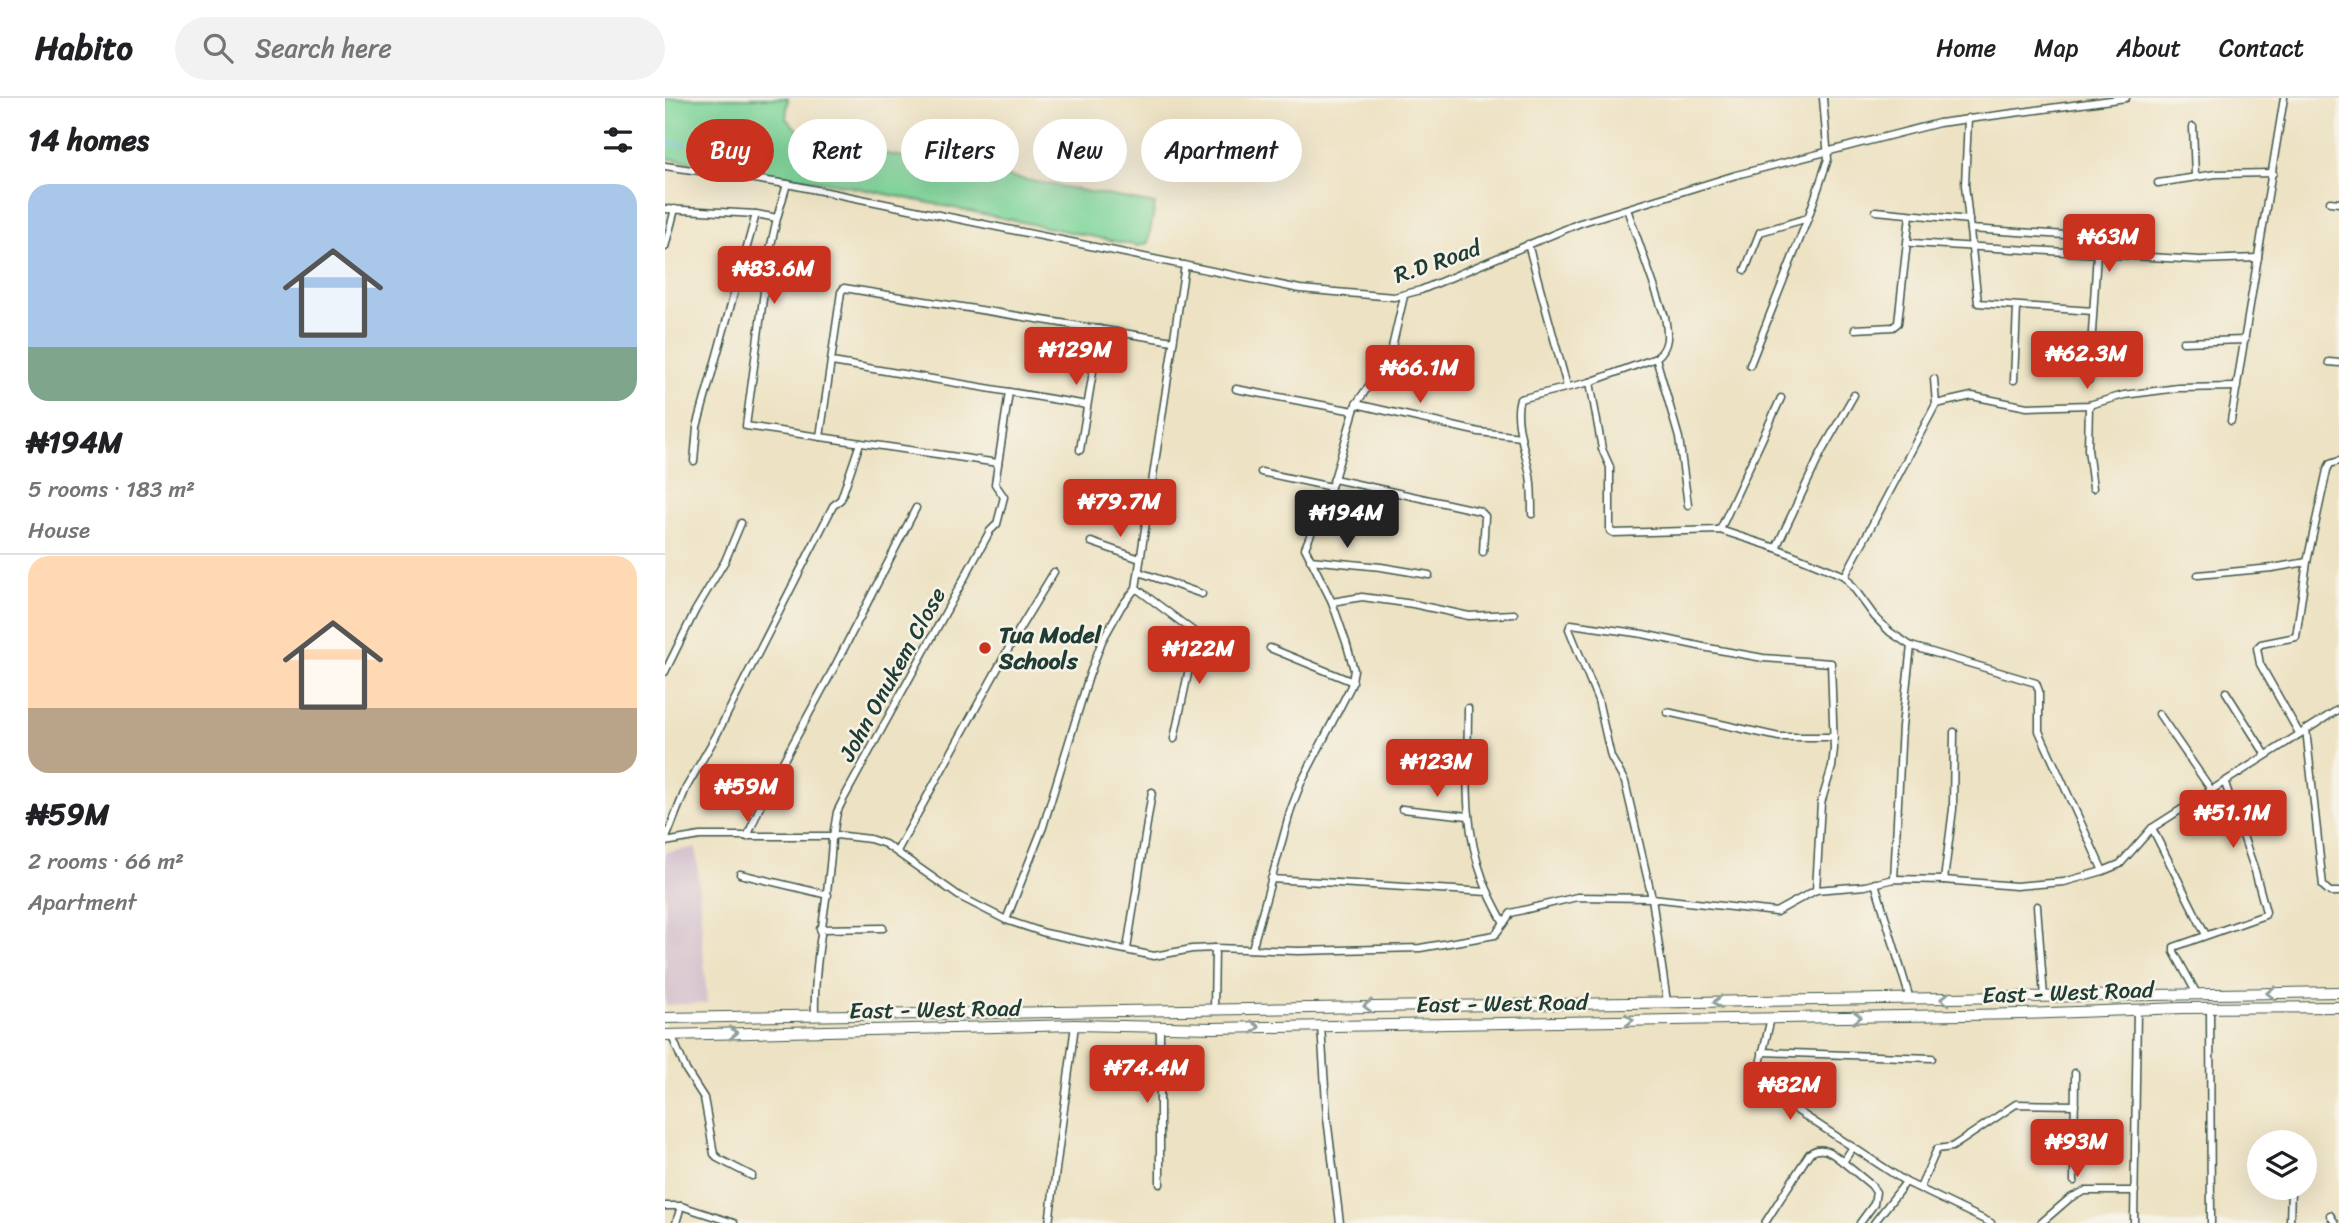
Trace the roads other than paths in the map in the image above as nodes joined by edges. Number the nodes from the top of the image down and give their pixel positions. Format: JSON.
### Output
{"nodes":[{"id":1,"x":1823,"y":98,"type":"edge"},
{"id":2,"x":2126,"y":98,"type":"edge"},
{"id":3,"x":2284,"y":98,"type":"edge"},
{"id":4,"x":2073,"y":101,"type":"edge"},
{"id":5,"x":1968,"y":118,"type":"junction"},
{"id":6,"x":2193,"y":127,"type":"dead end"},
{"id":7,"x":1828,"y":150,"type":"junction"},
{"id":8,"x":665,"y":166,"type":"edge"},
{"id":9,"x":2273,"y":173,"type":"junction"},
{"id":10,"x":2195,"y":176,"type":"junction"},
{"id":11,"x":2158,"y":183,"type":"dead end"},
{"id":12,"x":787,"y":184,"type":"junction"},
{"id":13,"x":2330,"y":202,"type":"dead end"},
{"id":14,"x":2339,"y":204,"type":"edge"},
{"id":15,"x":665,"y":209,"type":"edge"},
{"id":16,"x":675,"y":209,"type":"junction"},
{"id":17,"x":1627,"y":209,"type":"junction"},
{"id":18,"x":1876,"y":211,"type":"dead end"},
{"id":19,"x":757,"y":214,"type":"junction"},
{"id":20,"x":1910,"y":215,"type":"junction"},
{"id":21,"x":777,"y":218,"type":"junction"},
{"id":22,"x":1808,"y":218,"type":"junction"},
{"id":23,"x":1969,"y":220,"type":"junction"},
{"id":24,"x":1970,"y":229,"type":"junction"},
{"id":25,"x":1912,"y":243,"type":"dead end"},
{"id":26,"x":1528,"y":244,"type":"junction"},
{"id":27,"x":665,"y":247,"type":"edge"},
{"id":28,"x":2258,"y":258,"type":"junction"},
{"id":29,"x":1185,"y":265,"type":"junction"},
{"id":30,"x":1745,"y":271,"type":"dead end"},
{"id":31,"x":1403,"y":296,"type":"junction"},
{"id":32,"x":2017,"y":307,"type":"junction"},
{"id":33,"x":2093,"y":311,"type":"junction"},
{"id":34,"x":1100,"y":329,"type":"junction"},
{"id":35,"x":1855,"y":329,"type":"dead end"},
{"id":36,"x":1173,"y":341,"type":"junction"},
{"id":37,"x":2245,"y":341,"type":"junction"},
{"id":38,"x":2183,"y":342,"type":"dead end"},
{"id":39,"x":1656,"y":358,"type":"junction"},
{"id":40,"x":832,"y":362,"type":"junction"},
{"id":41,"x":2329,"y":362,"type":"dead end"},
{"id":42,"x":2339,"y":363,"type":"edge"},
{"id":43,"x":1750,"y":365,"type":"dead end"},
{"id":44,"x":1934,"y":379,"type":"dead end"},
{"id":45,"x":2014,"y":380,"type":"dead end"},
{"id":46,"x":2089,"y":380,"type":"dead end"},
{"id":47,"x":1590,"y":382,"type":"junction"},
{"id":48,"x":1567,"y":386,"type":"junction"},
{"id":49,"x":2237,"y":387,"type":"junction"},
{"id":50,"x":1236,"y":389,"type":"dead end"},
{"id":51,"x":1009,"y":392,"type":"junction"},
{"id":52,"x":1854,"y":394,"type":"dead end"},
{"id":53,"x":1781,"y":398,"type":"dead end"},
{"id":54,"x":1936,"y":404,"type":"junction"},
{"id":55,"x":1087,"y":405,"type":"junction"},
{"id":56,"x":2089,"y":405,"type":"junction"},
{"id":57,"x":1355,"y":407,"type":"junction"},
{"id":58,"x":2231,"y":421,"type":"dead end"},
{"id":59,"x":820,"y":437,"type":"junction"},
{"id":60,"x":1521,"y":437,"type":"junction"},
{"id":61,"x":860,"y":443,"type":"junction"},
{"id":62,"x":1080,"y":450,"type":"dead end"},
{"id":63,"x":694,"y":461,"type":"dead end"},
{"id":64,"x":2339,"y":461,"type":"edge"},
{"id":65,"x":998,"y":463,"type":"junction"},
{"id":66,"x":1261,"y":472,"type":"dead end"},
{"id":67,"x":1334,"y":479,"type":"junction"},
{"id":68,"x":1331,"y":487,"type":"junction"},
{"id":69,"x":2093,"y":488,"type":"dead end"},
{"id":70,"x":1688,"y":505,"type":"dead end"},
{"id":71,"x":916,"y":508,"type":"dead end"},
{"id":72,"x":1532,"y":514,"type":"dead end"},
{"id":73,"x":741,"y":523,"type":"dead end"},
{"id":74,"x":1720,"y":530,"type":"junction"},
{"id":75,"x":1091,"y":542,"type":"dead end"},
{"id":76,"x":1776,"y":548,"type":"junction"},
{"id":77,"x":1483,"y":552,"type":"dead end"},
{"id":78,"x":1140,"y":559,"type":"junction"},
{"id":79,"x":1310,"y":560,"type":"junction"},
{"id":80,"x":2307,"y":562,"type":"junction"},
{"id":81,"x":1054,"y":572,"type":"dead end"},
{"id":82,"x":1139,"y":572,"type":"junction"},
{"id":83,"x":1429,"y":575,"type":"dead end"},
{"id":84,"x":2197,"y":575,"type":"dead end"},
{"id":85,"x":1845,"y":576,"type":"junction"},
{"id":86,"x":1136,"y":588,"type":"junction"},
{"id":87,"x":1202,"y":594,"type":"dead end"},
{"id":88,"x":1332,"y":602,"type":"junction"},
{"id":89,"x":1514,"y":614,"type":"dead end"},
{"id":90,"x":1911,"y":646,"type":"junction"},
{"id":91,"x":1270,"y":648,"type":"dead end"},
{"id":92,"x":665,"y":651,"type":"edge"},
{"id":93,"x":674,"y":654,"type":"junction"},
{"id":94,"x":665,"y":672,"type":"edge"},
{"id":95,"x":1353,"y":682,"type":"junction"},
{"id":96,"x":2226,"y":692,"type":"dead end"},
{"id":97,"x":1468,"y":708,"type":"dead end"},
{"id":98,"x":2339,"y":709,"type":"edge"},
{"id":99,"x":1667,"y":712,"type":"dead end"},
{"id":100,"x":2159,"y":714,"type":"dead end"},
{"id":101,"x":2307,"y":729,"type":"junction"},
{"id":102,"x":1954,"y":732,"type":"dead end"},
{"id":103,"x":2299,"y":733,"type":"junction"},
{"id":104,"x":1834,"y":737,"type":"junction"},
{"id":105,"x":1174,"y":740,"type":"dead end"},
{"id":106,"x":2266,"y":755,"type":"junction"},
{"id":107,"x":2225,"y":783,"type":"junction"},
{"id":108,"x":2212,"y":791,"type":"junction"},
{"id":109,"x":1152,"y":792,"type":"dead end"},
{"id":110,"x":1402,"y":809,"type":"dead end"},
{"id":111,"x":1468,"y":816,"type":"junction"},
{"id":112,"x":2152,"y":828,"type":"junction"},
{"id":113,"x":833,"y":836,"type":"junction"},
{"id":114,"x":747,"y":837,"type":"junction"},
{"id":115,"x":665,"y":841,"type":"edge"},
{"id":116,"x":897,"y":851,"type":"junction"},
{"id":117,"x":2103,"y":871,"type":"junction"},
{"id":118,"x":740,"y":874,"type":"dead end"},
{"id":119,"x":1271,"y":878,"type":"junction"},
{"id":120,"x":1894,"y":879,"type":"junction"},
{"id":121,"x":1944,"y":880,"type":"junction"},
{"id":122,"x":1875,"y":883,"type":"junction"},
{"id":123,"x":1816,"y":890,"type":"junction"},
{"id":124,"x":1488,"y":892,"type":"junction"},
{"id":125,"x":2339,"y":892,"type":"edge"},
{"id":126,"x":828,"y":895,"type":"junction"},
{"id":127,"x":1652,"y":898,"type":"junction"},
{"id":128,"x":2037,"y":906,"type":"dead end"},
{"id":129,"x":1006,"y":920,"type":"junction"},
{"id":130,"x":1504,"y":923,"type":"junction"},
{"id":131,"x":884,"y":928,"type":"dead end"},
{"id":132,"x":820,"y":929,"type":"junction"},
{"id":133,"x":2206,"y":935,"type":"junction"},
{"id":134,"x":1215,"y":948,"type":"junction"},
{"id":135,"x":1126,"y":949,"type":"junction"},
{"id":136,"x":1252,"y":949,"type":"junction"},
{"id":137,"x":2339,"y":992,"type":"edge"},
{"id":138,"x":2197,"y":994,"type":"junction"},
{"id":139,"x":2044,"y":997,"type":"junction"},
{"id":140,"x":1910,"y":999,"type":"junction"},
{"id":141,"x":1667,"y":1002,"type":"junction"},
{"id":142,"x":1522,"y":1004,"type":"junction"},
{"id":143,"x":2339,"y":1007,"type":"edge"},
{"id":144,"x":2210,"y":1008,"type":"junction"},
{"id":145,"x":1214,"y":1009,"type":"junction"},
{"id":146,"x":2137,"y":1009,"type":"junction"},
{"id":147,"x":815,"y":1016,"type":"junction"},
{"id":148,"x":665,"y":1018,"type":"edge"},
{"id":149,"x":1771,"y":1018,"type":"junction"},
{"id":150,"x":1522,"y":1021,"type":"junction"},
{"id":151,"x":1075,"y":1026,"type":"junction"},
{"id":152,"x":1321,"y":1026,"type":"junction"},
{"id":153,"x":1160,"y":1027,"type":"junction"},
{"id":154,"x":668,"y":1035,"type":"edge"},
{"id":155,"x":1762,"y":1052,"type":"junction"},
{"id":156,"x":1932,"y":1058,"type":"dead end"},
{"id":157,"x":2075,"y":1073,"type":"dead end"},
{"id":158,"x":2075,"y":1105,"type":"junction"},
{"id":159,"x":1853,"y":1147,"type":"junction"},
{"id":160,"x":1843,"y":1162,"type":"junction"},
{"id":161,"x":752,"y":1176,"type":"dead end"},
{"id":162,"x":2074,"y":1181,"type":"dead end"},
{"id":163,"x":1906,"y":1182,"type":"junction"},
{"id":164,"x":1160,"y":1184,"type":"dead end"},
{"id":165,"x":1920,"y":1188,"type":"junction"},
{"id":166,"x":2134,"y":1191,"type":"junction"},
{"id":167,"x":2291,"y":1200,"type":"edge"},
{"id":168,"x":665,"y":1206,"type":"edge"},
{"id":169,"x":681,"y":1206,"type":"junction"},
{"id":170,"x":2330,"y":1215,"type":"dead end"},
{"id":171,"x":1979,"y":1220,"type":"edge"},
{"id":172,"x":722,"y":1221,"type":"edge"},
{"id":173,"x":676,"y":1223,"type":"edge"},
{"id":174,"x":734,"y":1223,"type":"edge"},
{"id":175,"x":1049,"y":1223,"type":"edge"},
{"id":176,"x":1340,"y":1223,"type":"edge"},
{"id":177,"x":1765,"y":1223,"type":"edge"},
{"id":178,"x":1860,"y":1223,"type":"edge"},
{"id":179,"x":1874,"y":1223,"type":"edge"},
{"id":180,"x":1991,"y":1223,"type":"edge"},
{"id":181,"x":2041,"y":1223,"type":"edge"},
{"id":182,"x":2134,"y":1223,"type":"edge"},
{"id":183,"x":2211,"y":1223,"type":"edge"},
{"id":184,"x":2290,"y":1223,"type":"edge"},
{"id":185,"x":2335,"y":1223,"type":"edge"}],
"edges":[{"from":1,"to":7,"type":"street"},
{"from":2,"to":4,"type":"street","name":"R.D Road"},
{"from":3,"to":9,"type":"street"},
{"from":4,"to":5,"type":"street","name":"R.D Road"},
{"from":5,"to":7,"type":"street","name":"R.D Road"},
{"from":5,"to":23,"type":"street"},
{"from":6,"to":10,"type":"street"},
{"from":7,"to":17,"type":"street","name":"R.D Road"},
{"from":7,"to":22,"type":"street"},
{"from":8,"to":12,"type":"street","name":"R.D Road"},
{"from":9,"to":10,"type":"street"},
{"from":9,"to":28,"type":"street"},
{"from":10,"to":11,"type":"street"},
{"from":12,"to":21,"type":"street"},
{"from":12,"to":29,"type":"street","name":"R.D Road"},
{"from":13,"to":14,"type":"street"},
{"from":15,"to":16,"type":"street"},
{"from":16,"to":19,"type":"street"},
{"from":16,"to":27,"type":"street"},
{"from":17,"to":26,"type":"street","name":"R.D Road"},
{"from":17,"to":39,"type":"street"},
{"from":18,"to":20,"type":"street"},
{"from":19,"to":21,"type":"street"},
{"from":19,"to":63,"type":"street"},
{"from":20,"to":23,"type":"street"},
{"from":20,"to":35,"type":"street"},
{"from":21,"to":59,"type":"street"},
{"from":22,"to":30,"type":"street"},
{"from":22,"to":43,"type":"street"},
{"from":23,"to":24,"type":"street"},
{"from":24,"to":32,"type":"street"},
{"from":24,"to":33,"type":"street"},
{"from":25,"to":28,"type":"street"},
{"from":26,"to":31,"type":"street","name":"R.D Road"},
{"from":26,"to":48,"type":"street"},
{"from":28,"to":37,"type":"street"},
{"from":29,"to":31,"type":"street","name":"R.D Road"},
{"from":29,"to":36,"type":"street"},
{"from":31,"to":57,"type":"street"},
{"from":32,"to":33,"type":"street"},
{"from":32,"to":45,"type":"street"},
{"from":33,"to":46,"type":"street"},
{"from":34,"to":36,"type":"street"},
{"from":34,"to":40,"type":"street"},
{"from":34,"to":55,"type":"street"},
{"from":36,"to":78,"type":"street"},
{"from":37,"to":38,"type":"street"},
{"from":37,"to":49,"type":"street"},
{"from":39,"to":47,"type":"street"},
{"from":39,"to":70,"type":"street"},
{"from":40,"to":51,"type":"street"},
{"from":40,"to":59,"type":"street"},
{"from":41,"to":42,"type":"street"},
{"from":44,"to":54,"type":"street"},
{"from":47,"to":48,"type":"street"},
{"from":47,"to":74,"type":"street"},
{"from":48,"to":60,"type":"street"},
{"from":49,"to":56,"type":"street"},
{"from":49,"to":58,"type":"street"},
{"from":50,"to":57,"type":"street"},
{"from":51,"to":55,"type":"street"},
{"from":51,"to":65,"type":"street"},
{"from":52,"to":76,"type":"street"},
{"from":53,"to":74,"type":"street"},
{"from":54,"to":56,"type":"street"},
{"from":54,"to":85,"type":"street"},
{"from":55,"to":62,"type":"street"},
{"from":56,"to":69,"type":"street"},
{"from":57,"to":60,"type":"street"},
{"from":57,"to":67,"type":"street"},
{"from":59,"to":61,"type":"street"},
{"from":60,"to":72,"type":"street"},
{"from":61,"to":65,"type":"street"},
{"from":61,"to":115,"type":"street"},
{"from":64,"to":80,"type":"street"},
{"from":65,"to":113,"type":"street","name":"John Onukem Close"},
{"from":66,"to":68,"type":"street"},
{"from":67,"to":68,"type":"street"},
{"from":67,"to":77,"type":"street"},
{"from":68,"to":79,"type":"street"},
{"from":71,"to":114,"type":"street"},
{"from":73,"to":93,"type":"street"},
{"from":74,"to":76,"type":"street"},
{"from":75,"to":78,"type":"street"},
{"from":76,"to":85,"type":"street"},
{"from":78,"to":82,"type":"street"},
{"from":79,"to":83,"type":"street"},
{"from":79,"to":88,"type":"street"},
{"from":80,"to":84,"type":"street"},
{"from":80,"to":103,"type":"street"},
{"from":81,"to":116,"type":"street"},
{"from":82,"to":86,"type":"street"},
{"from":82,"to":87,"type":"street"},
{"from":85,"to":90,"type":"street"},
{"from":86,"to":105,"type":"street"},
{"from":86,"to":129,"type":"street"},
{"from":88,"to":89,"type":"street"},
{"from":88,"to":95,"type":"street"},
{"from":90,"to":117,"type":"street"},
{"from":90,"to":120,"type":"street"},
{"from":91,"to":95,"type":"street"},
{"from":92,"to":93,"type":"street"},
{"from":93,"to":94,"type":"street"},
{"from":95,"to":119,"type":"street"},
{"from":96,"to":106,"type":"street"},
{"from":97,"to":111,"type":"street"},
{"from":98,"to":101,"type":"street"},
{"from":99,"to":104,"type":"street"},
{"from":100,"to":108,"type":"street"},
{"from":101,"to":103,"type":"street"},
{"from":101,"to":125,"type":"street"},
{"from":102,"to":121,"type":"street"},
{"from":103,"to":106,"type":"street"},
{"from":104,"to":123,"type":"street"},
{"from":104,"to":127,"type":"street"},
{"from":106,"to":107,"type":"street"},
{"from":107,"to":108,"type":"street"},
{"from":107,"to":133,"type":"street"},
{"from":108,"to":112,"type":"street"},
{"from":109,"to":135,"type":"street"},
{"from":110,"to":111,"type":"street"},
{"from":111,"to":124,"type":"street"},
{"from":112,"to":117,"type":"street"},
{"from":112,"to":133,"type":"street"},
{"from":113,"to":114,"type":"street"},
{"from":113,"to":116,"type":"street"},
{"from":113,"to":126,"type":"street","name":"John Onukem Close"},
{"from":114,"to":115,"type":"street"},
{"from":116,"to":129,"type":"street"},
{"from":117,"to":121,"type":"street"},
{"from":118,"to":126,"type":"street"},
{"from":119,"to":124,"type":"street"},
{"from":119,"to":136,"type":"street"},
{"from":120,"to":121,"type":"street"},
{"from":120,"to":122,"type":"street"},
{"from":122,"to":123,"type":"street"},
{"from":122,"to":140,"type":"street"},
{"from":123,"to":127,"type":"street"},
{"from":124,"to":130,"type":"street"},
{"from":126,"to":132,"type":"street","name":"John Onukem Close"},
{"from":127,"to":130,"type":"street"},
{"from":127,"to":141,"type":"street"},
{"from":128,"to":139,"type":"street"},
{"from":129,"to":135,"type":"street"},
{"from":130,"to":136,"type":"street"},
{"from":131,"to":132,"type":"street"},
{"from":132,"to":147,"type":"street","name":"John Onukem Close"},
{"from":133,"to":138,"type":"street"},
{"from":134,"to":135,"type":"street"},
{"from":134,"to":136,"type":"street"},
{"from":134,"to":145,"type":"street"},
{"from":137,"to":138,"type":"main road","name":"East - West Road","one_way":true},
{"from":138,"to":139,"type":"main road","name":"East - West Road"},
{"from":139,"to":140,"type":"main road","name":"East - West Road","one_way":true},
{"from":140,"to":141,"type":"main road","name":"East - West Road","one_way":true},
{"from":141,"to":142,"type":"main road","name":"East - West Road"},
{"from":142,"to":145,"type":"main road","name":"East - West Road","one_way":true},
{"from":142,"to":150,"type":"main road"},
{"from":143,"to":144,"type":"main road","name":"East - West Road"},
{"from":144,"to":146,"type":"main road","name":"East - West Road"},
{"from":144,"to":183,"type":"street"},
{"from":145,"to":147,"type":"main road","name":"East - West Road"},
{"from":149,"to":146,"type":"main road","name":"East - West Road","one_way":true},
{"from":146,"to":166,"type":"street"},
{"from":147,"to":148,"type":"main road","name":"East - West Road"},
{"from":150,"to":149,"type":"main road","name":"East - West Road","one_way":true},
{"from":149,"to":155,"type":"street"},
{"from":150,"to":152,"type":"main road","name":"East - West Road"},
{"from":151,"to":153,"type":"main road","name":"East - West Road"},
{"from":154,"to":151,"type":"main road","name":"East - West Road","one_way":true},
{"from":151,"to":175,"type":"street"},
{"from":153,"to":152,"type":"main road","name":"East - West Road","one_way":true},
{"from":152,"to":176,"type":"street"},
{"from":153,"to":164,"type":"street"},
{"from":154,"to":161,"type":"street"},
{"from":155,"to":156,"type":"street"},
{"from":155,"to":159,"type":"street"},
{"from":157,"to":158,"type":"street"},
{"from":158,"to":162,"type":"street"},
{"from":158,"to":165,"type":"street"},
{"from":159,"to":160,"type":"street"},
{"from":159,"to":163,"type":"street"},
{"from":160,"to":177,"type":"street"},
{"from":160,"to":178,"type":"street"},
{"from":163,"to":165,"type":"street"},
{"from":163,"to":179,"type":"street"},
{"from":165,"to":171,"type":"street"},
{"from":166,"to":181,"type":"street"},
{"from":166,"to":182,"type":"street"},
{"from":167,"to":184,"type":"street"},
{"from":168,"to":169,"type":"street"},
{"from":169,"to":172,"type":"street"},
{"from":169,"to":173,"type":"street"},
{"from":170,"to":185,"type":"street"},
{"from":171,"to":180,"type":"street"},
{"from":172,"to":174,"type":"street"}]}
